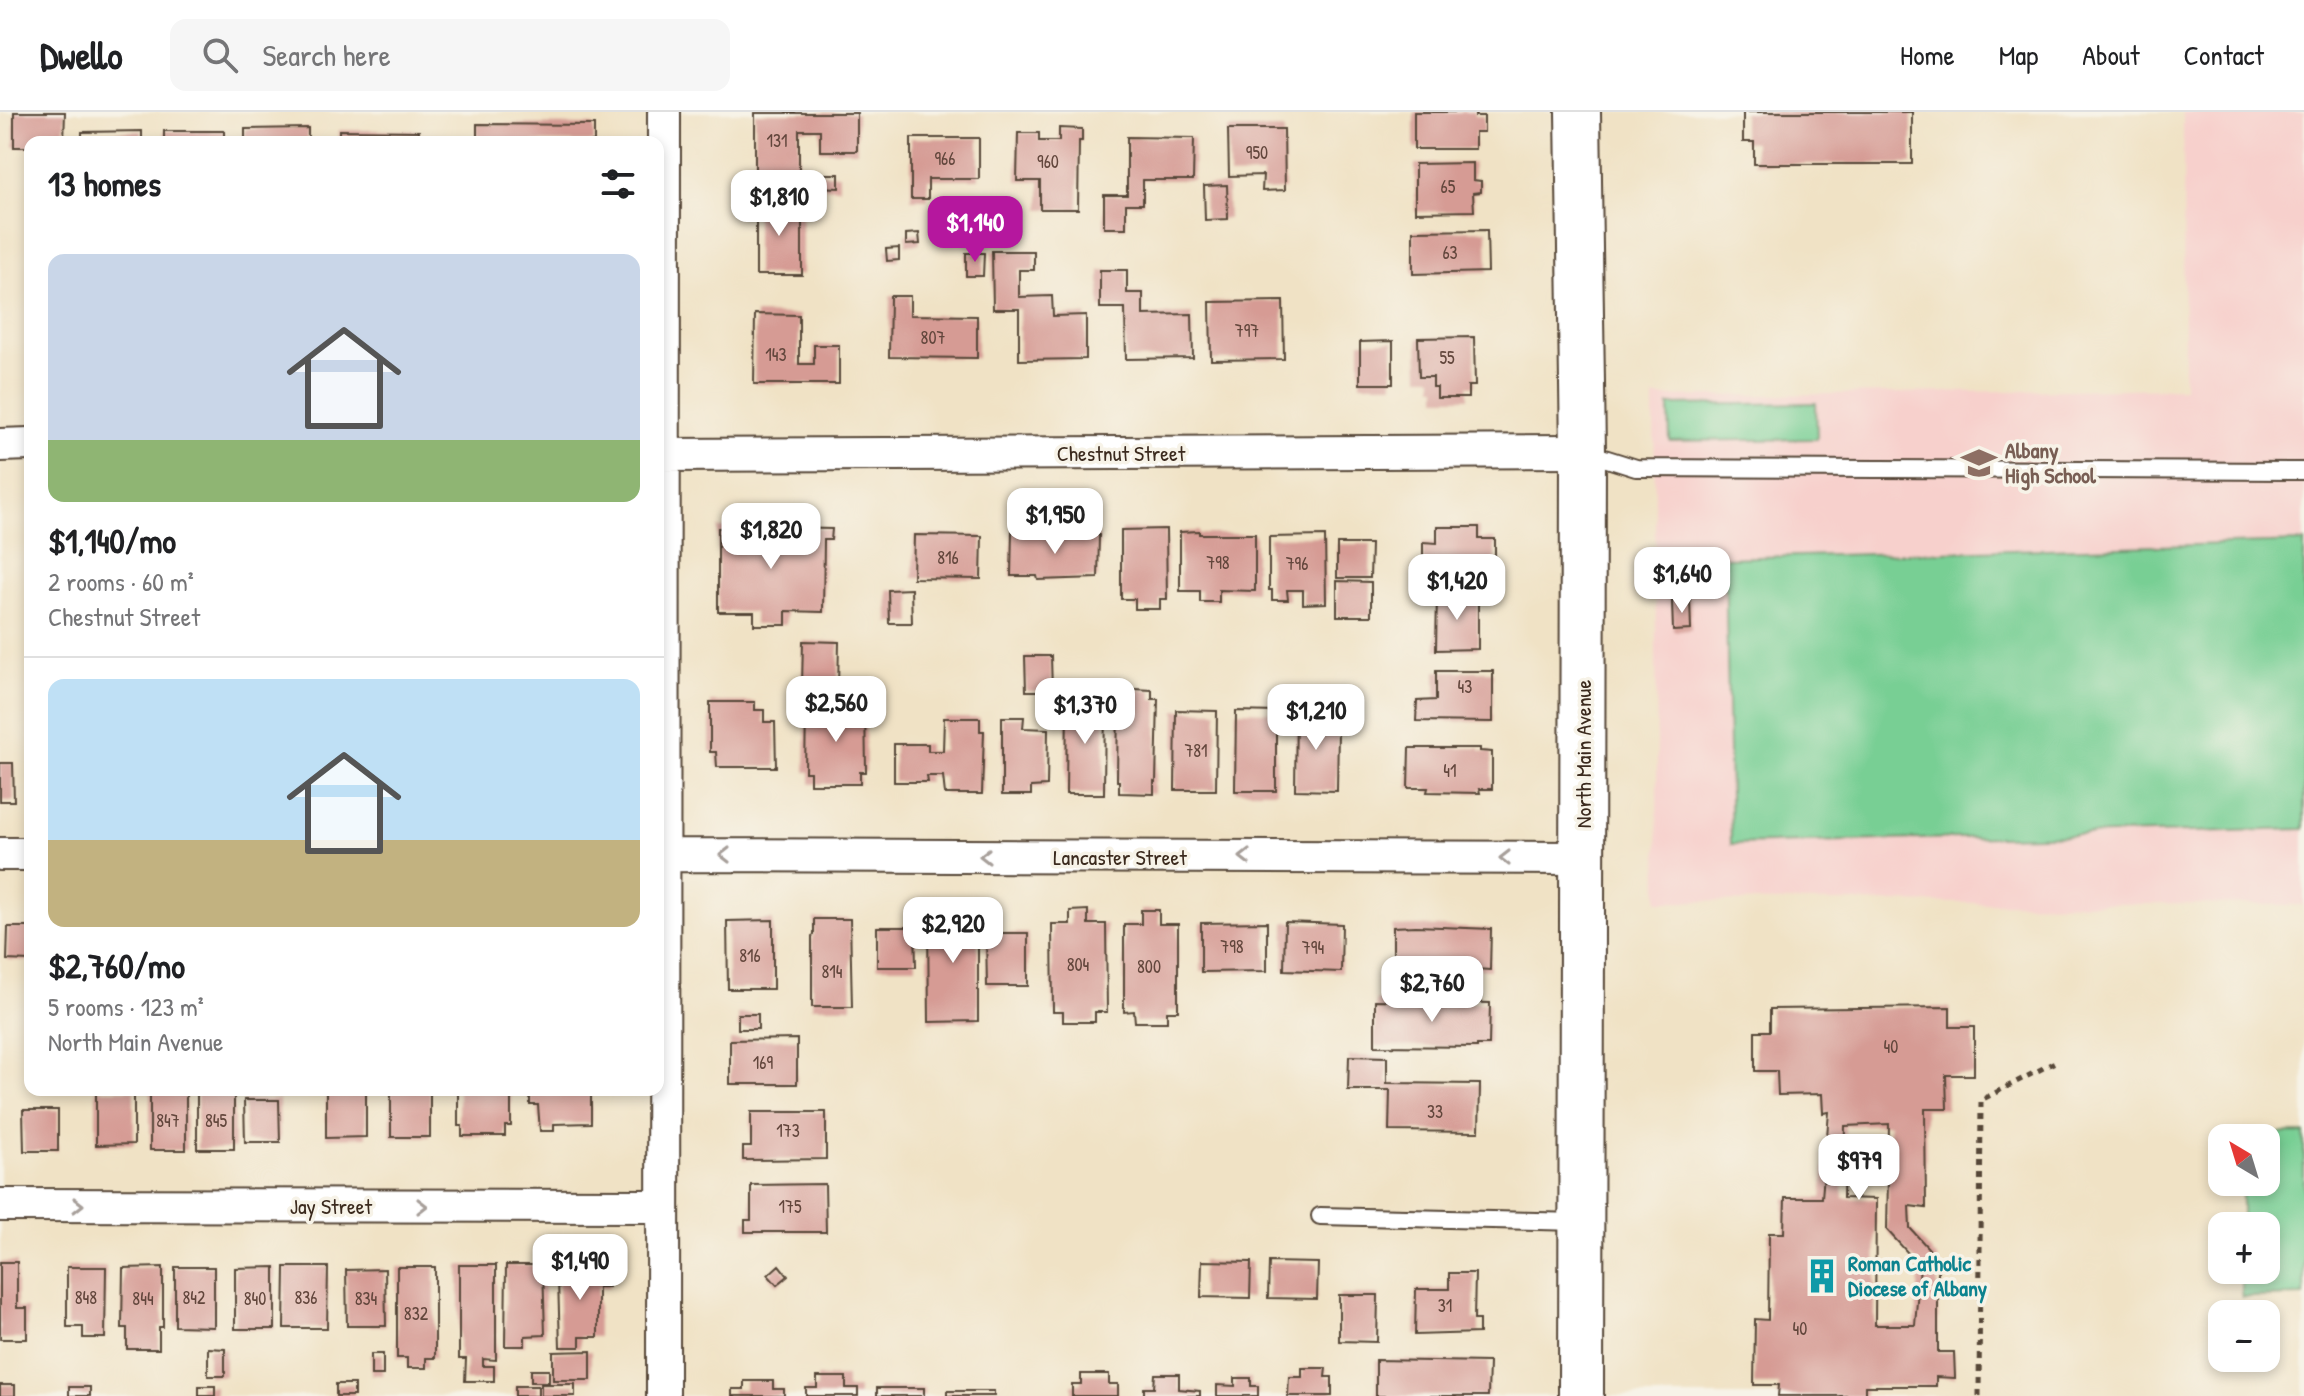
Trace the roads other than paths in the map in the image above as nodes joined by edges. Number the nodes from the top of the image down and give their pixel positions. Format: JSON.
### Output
{"nodes":[{"id":1,"x":664,"y":112,"type":"edge"},
{"id":2,"x":1578,"y":112,"type":"edge"},
{"id":3,"x":664,"y":136,"type":"edge"},
{"id":4,"x":24,"y":444,"type":"edge"},
{"id":5,"x":0,"y":445,"type":"edge"},
{"id":6,"x":1583,"y":451,"type":"junction"},
{"id":7,"x":664,"y":455,"type":"edge"},
{"id":8,"x":2304,"y":471,"type":"edge"},
{"id":9,"x":0,"y":854,"type":"edge"},
{"id":10,"x":24,"y":854,"type":"edge"},
{"id":11,"x":664,"y":855,"type":"edge"},
{"id":12,"x":1583,"y":858,"type":"junction"},
{"id":13,"x":661,"y":1096,"type":"edge"},
{"id":14,"x":0,"y":1205,"type":"edge"},
{"id":15,"x":662,"y":1206,"type":"junction"},
{"id":16,"x":1320,"y":1216,"type":"dead end"},
{"id":17,"x":1582,"y":1222,"type":"junction"},
{"id":18,"x":663,"y":1396,"type":"edge"},
{"id":19,"x":1581,"y":1396,"type":"edge"}],
"edges":[{"from":1,"to":3,"type":"street"},
{"from":2,"to":6,"type":"street","name":"North Main Avenue"},
{"from":4,"to":5,"type":"street"},
{"from":6,"to":7,"type":"street","name":"Chestnut Street"},
{"from":6,"to":8,"type":"lane"},
{"from":6,"to":12,"type":"street","name":"North Main Avenue"},
{"from":9,"to":10,"type":"street"},
{"from":12,"to":11,"type":"street","name":"Lancaster Street","one_way":true},
{"from":12,"to":17,"type":"street","name":"North Main Avenue"},
{"from":13,"to":15,"type":"street"},
{"from":14,"to":15,"type":"street","name":"Jay Street","one_way":true},
{"from":15,"to":18,"type":"street"},
{"from":16,"to":17,"type":"lane"},
{"from":17,"to":19,"type":"street","name":"North Main Avenue"}]}
